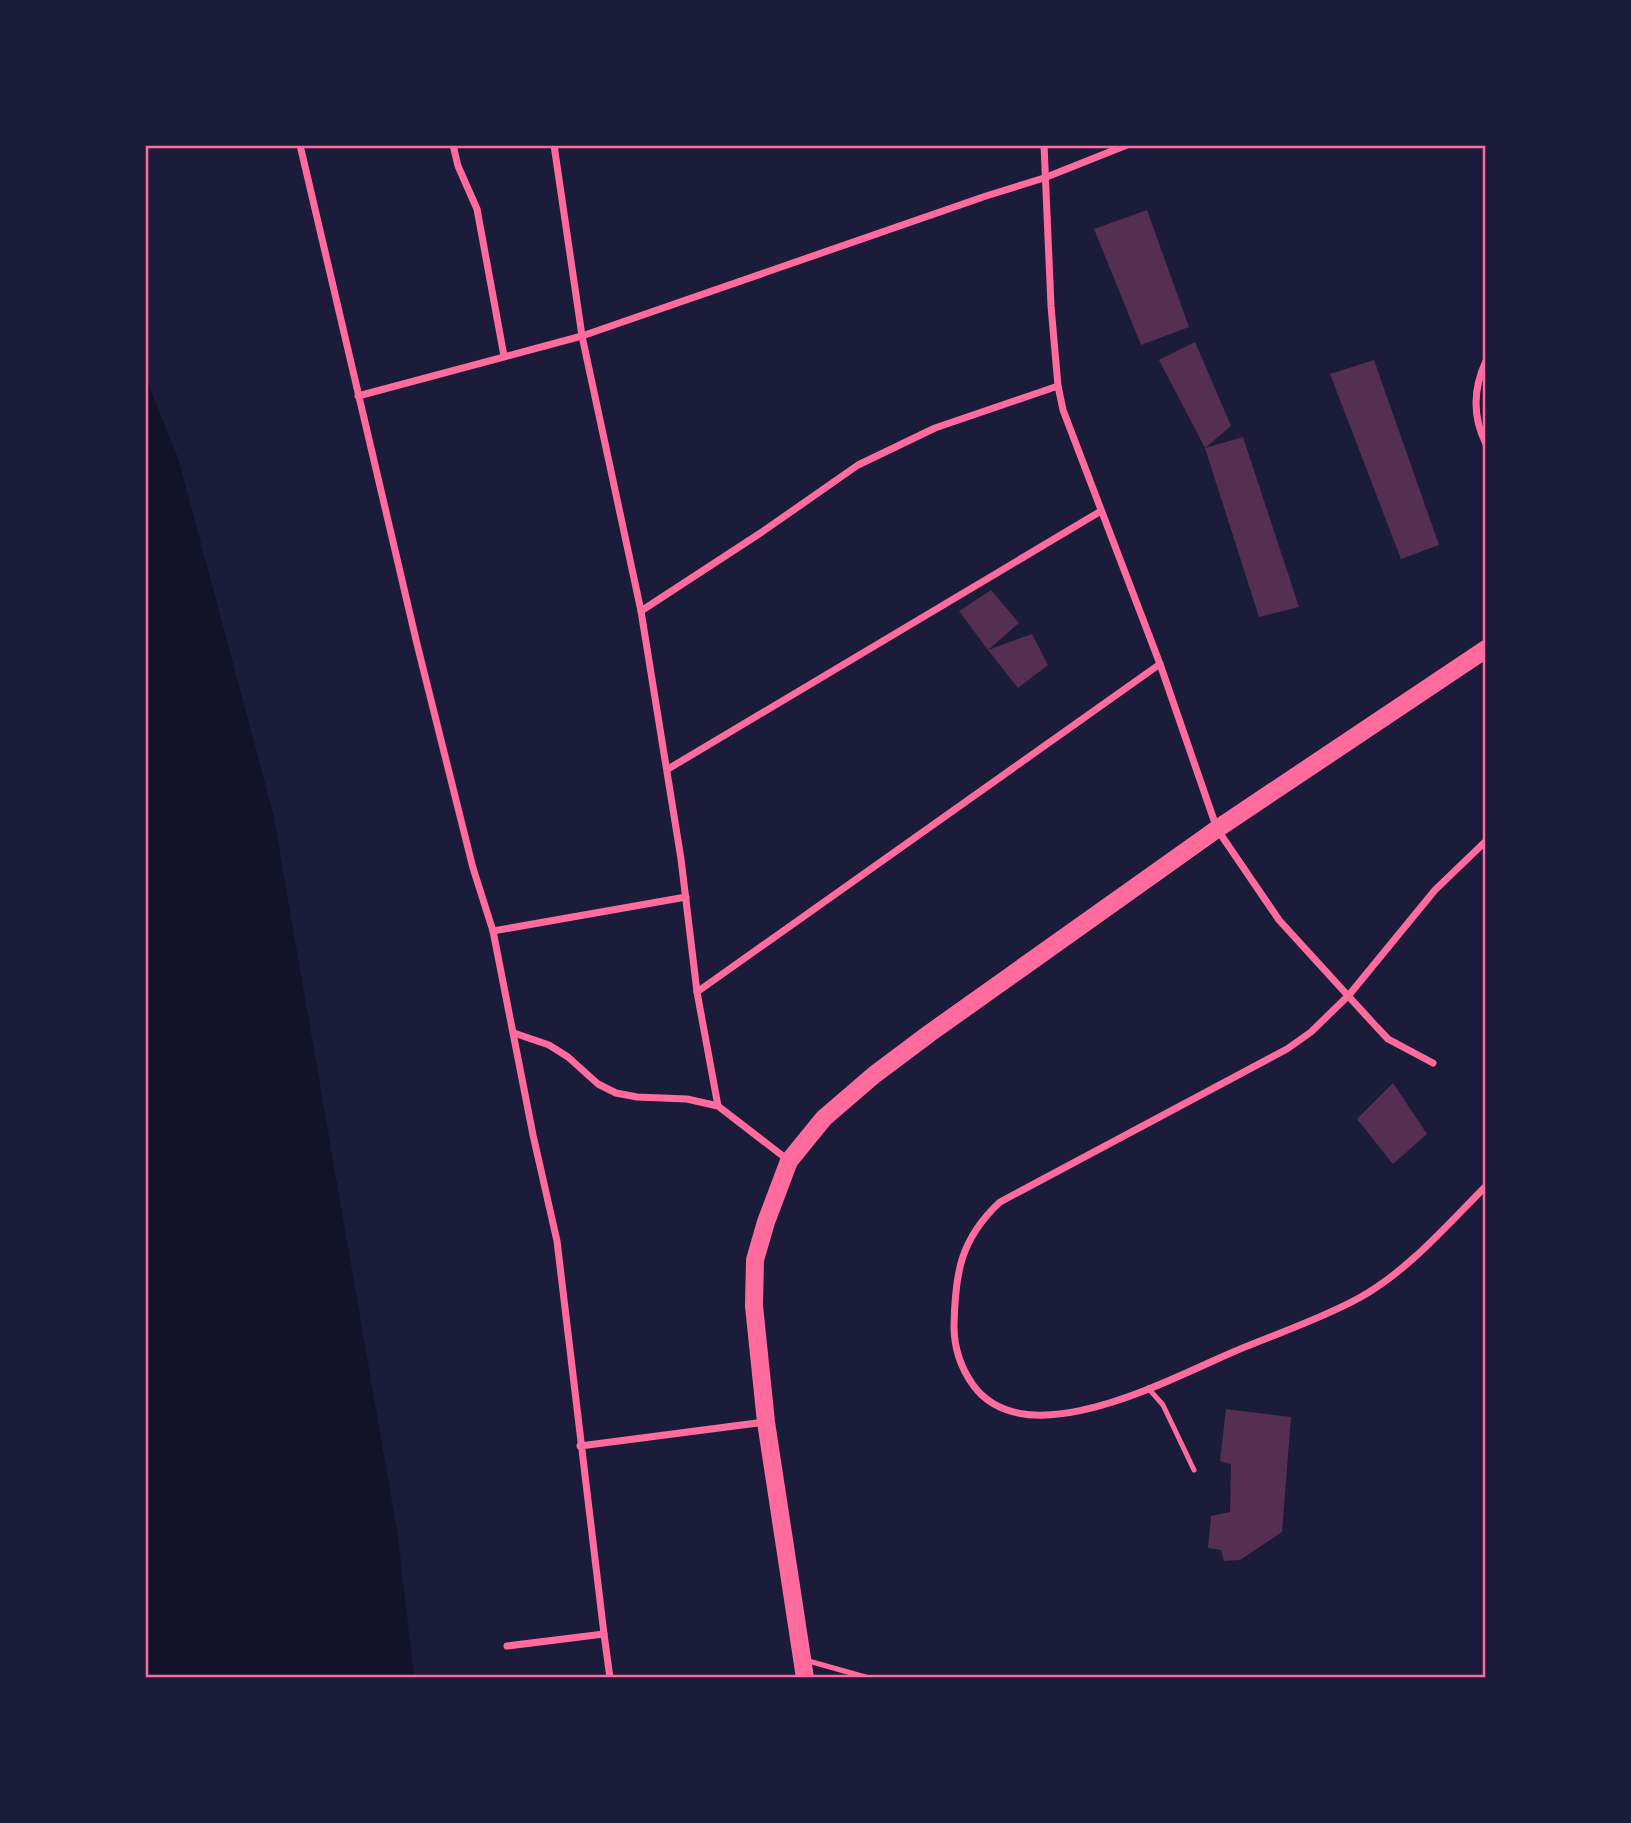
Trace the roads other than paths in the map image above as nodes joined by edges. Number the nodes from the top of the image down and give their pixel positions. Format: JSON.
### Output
{"nodes":[{"id":1,"x":300,"y":145,"type":"edge"},
{"id":2,"x":453,"y":145,"type":"edge"},
{"id":3,"x":554,"y":145,"type":"edge"},
{"id":4,"x":1044,"y":145,"type":"edge"},
{"id":5,"x":1126,"y":145,"type":"edge"},
{"id":6,"x":1044,"y":178,"type":"junction"},
{"id":7,"x":582,"y":336,"type":"junction"},
{"id":8,"x":504,"y":356,"type":"junction"},
{"id":9,"x":1486,"y":360,"type":"edge"},
{"id":10,"x":1058,"y":386,"type":"junction"},
{"id":11,"x":358,"y":396,"type":"junction"},
{"id":12,"x":1486,"y":444,"type":"edge"},
{"id":13,"x":1101,"y":511,"type":"junction"},
{"id":14,"x":641,"y":611,"type":"junction"},
{"id":15,"x":1486,"y":649,"type":"edge"},
{"id":16,"x":1160,"y":664,"type":"junction"},
{"id":17,"x":668,"y":769,"type":"junction"},
{"id":18,"x":1217,"y":829,"type":"junction"},
{"id":19,"x":1486,"y":841,"type":"edge"},
{"id":20,"x":686,"y":897,"type":"junction"},
{"id":21,"x":493,"y":931,"type":"junction"},
{"id":22,"x":697,"y":992,"type":"junction"},
{"id":23,"x":1349,"y":995,"type":"junction"},
{"id":24,"x":514,"y":1034,"type":"junction"},
{"id":25,"x":1433,"y":1063,"type":"dead end"},
{"id":26,"x":718,"y":1106,"type":"junction"},
{"id":27,"x":789,"y":1161,"type":"junction"},
{"id":28,"x":1486,"y":1186,"type":"edge"},
{"id":29,"x":1148,"y":1388,"type":"junction"},
{"id":30,"x":766,"y":1422,"type":"junction"},
{"id":31,"x":580,"y":1446,"type":"junction"},
{"id":32,"x":1194,"y":1470,"type":"dead end"},
{"id":33,"x":604,"y":1634,"type":"junction"},
{"id":34,"x":507,"y":1646,"type":"dead end"},
{"id":35,"x":804,"y":1669,"type":"edge"},
{"id":36,"x":610,"y":1678,"type":"edge"},
{"id":37,"x":869,"y":1678,"type":"edge"}],
"edges":[{"from":1,"to":11,"type":"street"},
{"from":2,"to":8,"type":"street"},
{"from":3,"to":7,"type":"street"},
{"from":4,"to":6,"type":"street"},
{"from":5,"to":6,"type":"street"},
{"from":6,"to":7,"type":"street"},
{"from":6,"to":10,"type":"street"},
{"from":7,"to":8,"type":"street"},
{"from":7,"to":14,"type":"street"},
{"from":8,"to":11,"type":"street"},
{"from":9,"to":12,"type":"street"},
{"from":10,"to":13,"type":"street"},
{"from":10,"to":14,"type":"street"},
{"from":11,"to":21,"type":"street"},
{"from":13,"to":16,"type":"street"},
{"from":13,"to":17,"type":"street"},
{"from":14,"to":17,"type":"street"},
{"from":15,"to":18,"type":"main road"},
{"from":16,"to":18,"type":"street"},
{"from":16,"to":22,"type":"street"},
{"from":17,"to":20,"type":"street"},
{"from":18,"to":23,"type":"street"},
{"from":18,"to":27,"type":"main road"},
{"from":19,"to":23,"type":"street"},
{"from":20,"to":21,"type":"street"},
{"from":20,"to":22,"type":"street"},
{"from":21,"to":24,"type":"street"},
{"from":22,"to":26,"type":"street"},
{"from":23,"to":25,"type":"street"},
{"from":23,"to":29,"type":"street"},
{"from":24,"to":26,"type":"street"},
{"from":24,"to":31,"type":"street"},
{"from":26,"to":27,"type":"street"},
{"from":27,"to":30,"type":"main road"},
{"from":28,"to":29,"type":"street"},
{"from":29,"to":32,"type":"lane"},
{"from":30,"to":31,"type":"street"},
{"from":30,"to":35,"type":"main road"},
{"from":31,"to":33,"type":"street"},
{"from":33,"to":34,"type":"street"},
{"from":33,"to":36,"type":"street"},
{"from":35,"to":37,"type":"lane"}]}
